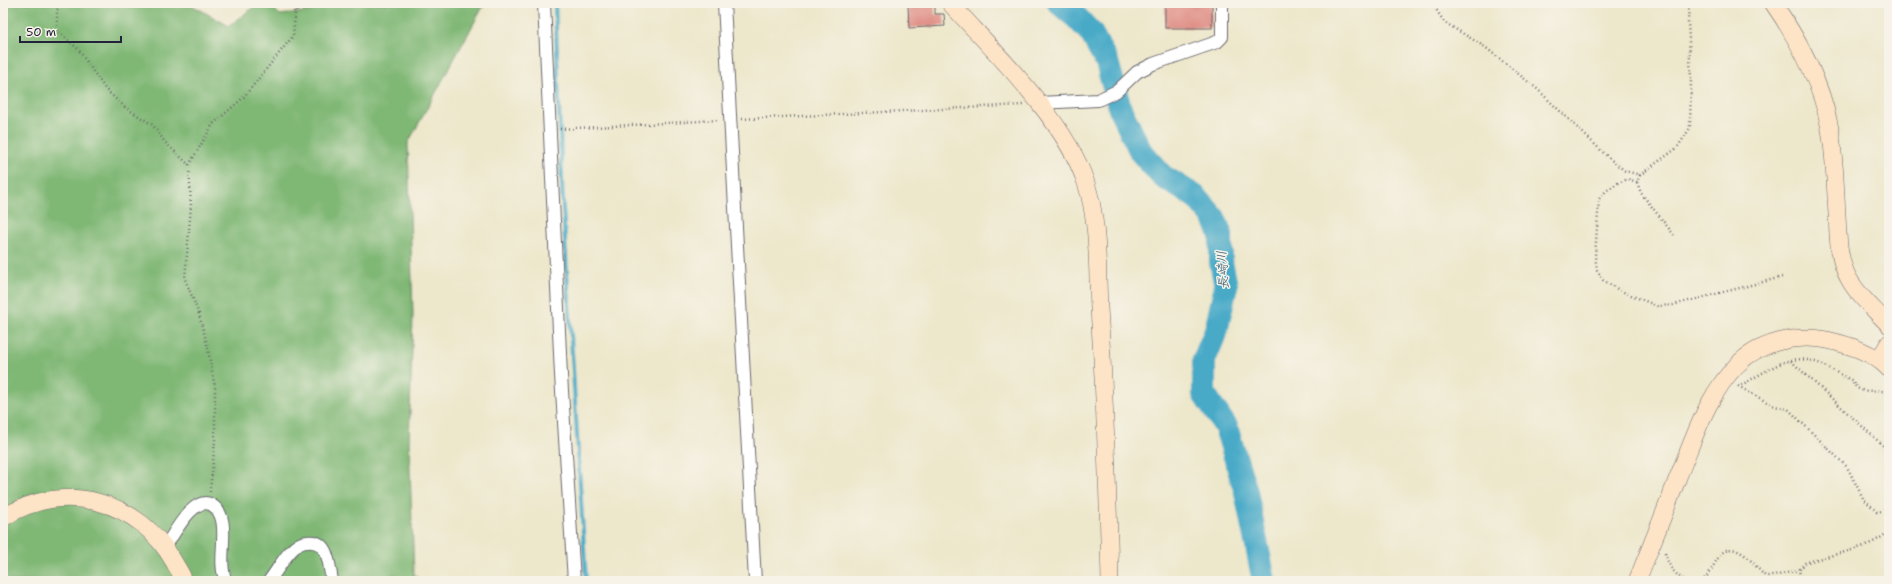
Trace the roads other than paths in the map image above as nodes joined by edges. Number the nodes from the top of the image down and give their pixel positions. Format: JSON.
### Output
{"nodes":[{"id":1,"x":544,"y":3,"type":"edge"},
{"id":2,"x":724,"y":3,"type":"edge"},
{"id":3,"x":950,"y":3,"type":"edge"},
{"id":4,"x":1222,"y":3,"type":"edge"},
{"id":5,"x":1773,"y":3,"type":"edge"},
{"id":6,"x":1039,"y":102,"type":"junction"},
{"id":7,"x":1889,"y":325,"type":"edge"},
{"id":8,"x":1889,"y":343,"type":"edge"},
{"id":9,"x":1884,"y":364,"type":"edge"},
{"id":10,"x":3,"y":518,"type":"edge"},
{"id":11,"x":165,"y":546,"type":"junction"},
{"id":12,"x":184,"y":581,"type":"edge"},
{"id":13,"x":226,"y":581,"type":"edge"},
{"id":14,"x":269,"y":581,"type":"edge"},
{"id":15,"x":332,"y":581,"type":"edge"},
{"id":16,"x":574,"y":581,"type":"edge"},
{"id":17,"x":755,"y":581,"type":"edge"},
{"id":18,"x":1110,"y":581,"type":"edge"},
{"id":19,"x":1637,"y":581,"type":"edge"}],
"edges":[{"from":1,"to":16,"type":"street"},
{"from":2,"to":17,"type":"street"},
{"from":3,"to":6,"type":"street"},
{"from":4,"to":6,"type":"street"},
{"from":5,"to":7,"type":"street"},
{"from":6,"to":18,"type":"street"},
{"from":8,"to":9,"type":"street"},
{"from":9,"to":19,"type":"street"},
{"from":10,"to":11,"type":"street"},
{"from":11,"to":12,"type":"street"},
{"from":11,"to":13,"type":"street"},
{"from":14,"to":15,"type":"street"}]}
